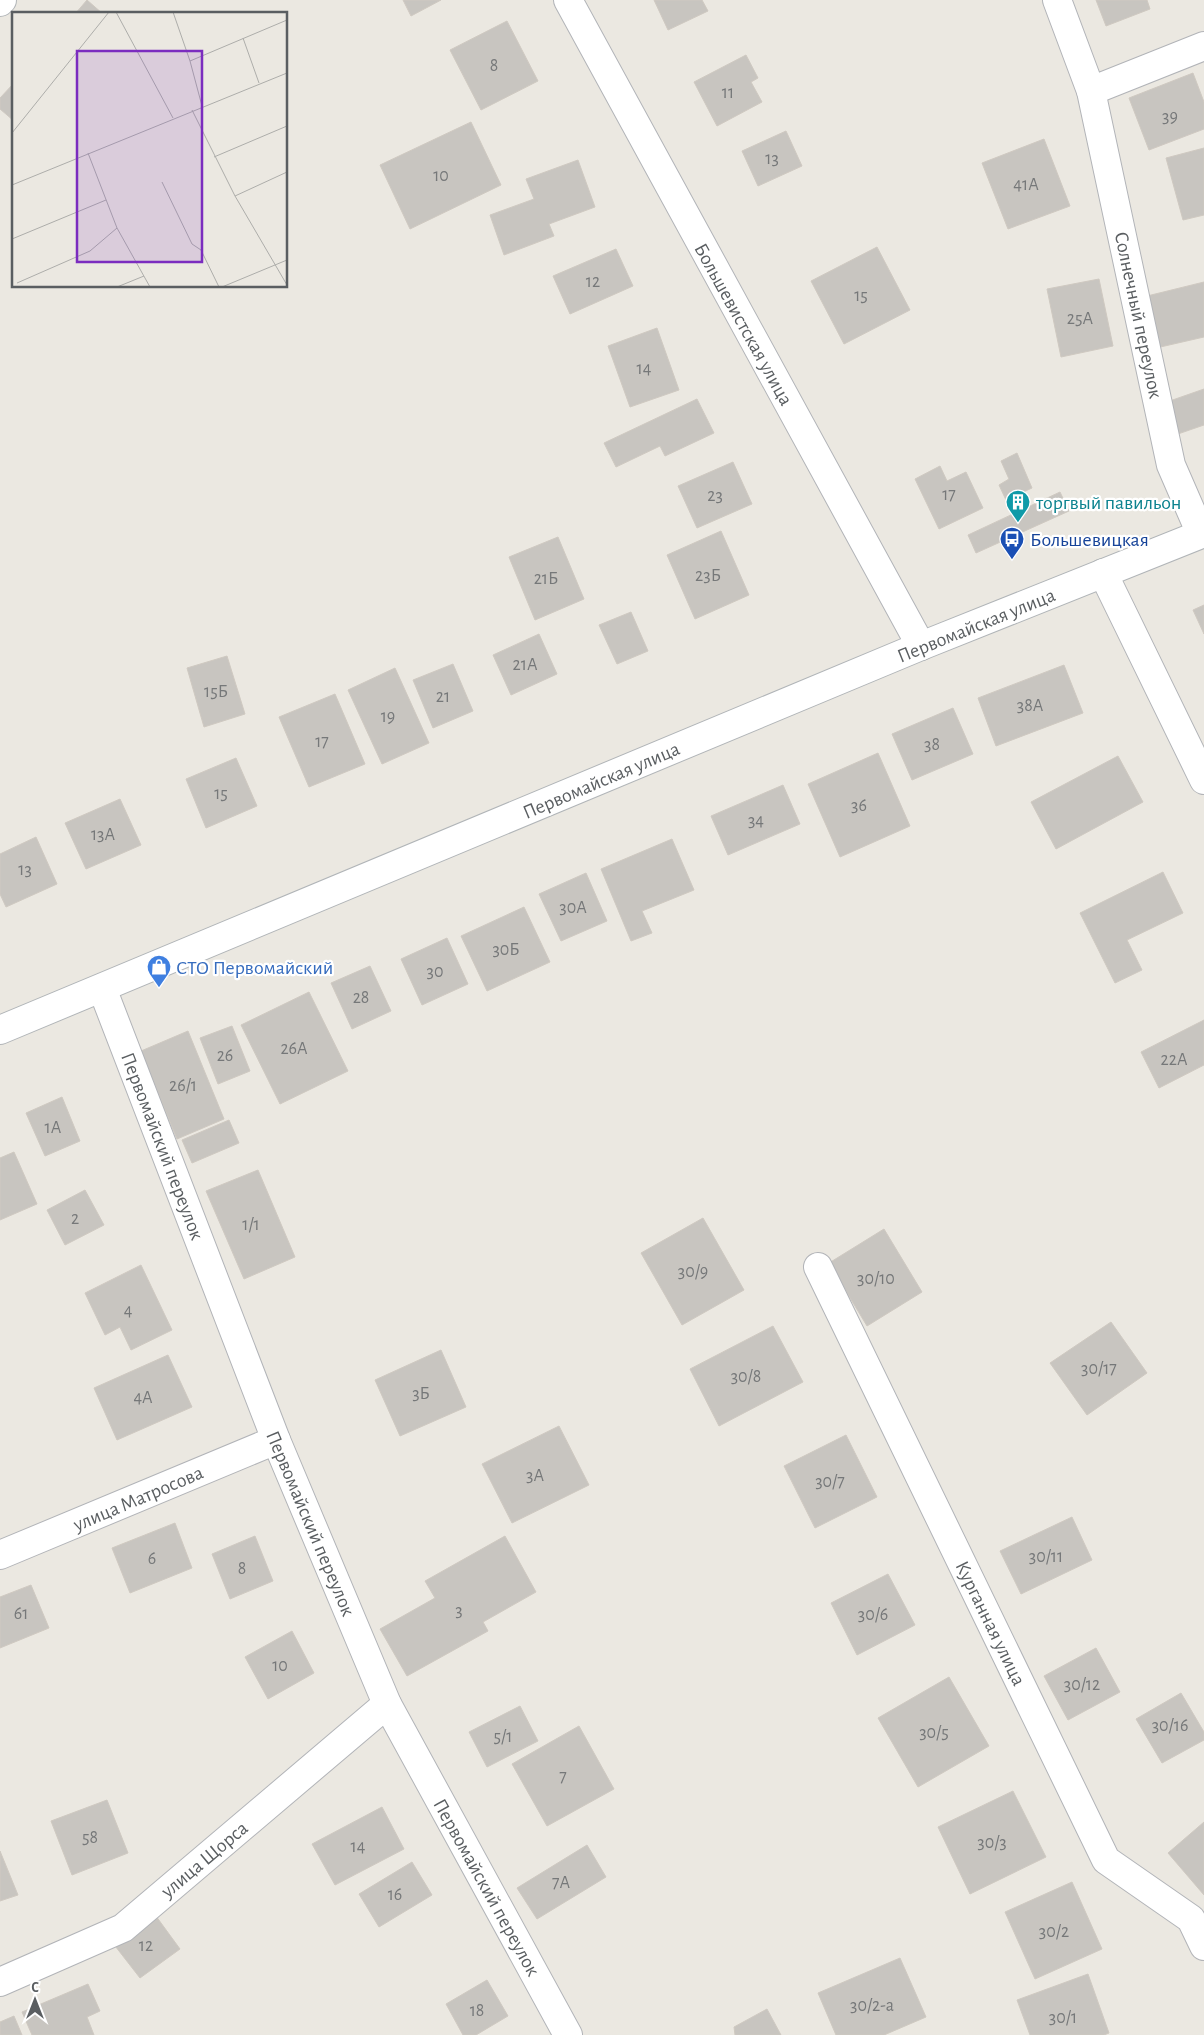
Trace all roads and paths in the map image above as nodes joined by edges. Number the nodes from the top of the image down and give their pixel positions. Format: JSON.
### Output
{"nodes":[{"id":1,"x":568,"y":0,"type":"edge"},
{"id":2,"x":1058,"y":0,"type":"edge"},
{"id":3,"x":1204,"y":46,"type":"edge"},
{"id":4,"x":1091,"y":91,"type":"junction"},
{"id":5,"x":1203,"y":533,"type":"edge"},
{"id":6,"x":1103,"y":573,"type":"junction"},
{"id":7,"x":921,"y":646,"type":"junction"},
{"id":8,"x":1204,"y":780,"type":"edge"},
{"id":9,"x":102,"y":988,"type":"junction"},
{"id":10,"x":0,"y":1030,"type":"edge"},
{"id":11,"x":818,"y":1267,"type":"dead end"},
{"id":12,"x":276,"y":1440,"type":"junction"},
{"id":13,"x":0,"y":1556,"type":"edge"},
{"id":14,"x":387,"y":1704,"type":"junction"},
{"id":15,"x":1204,"y":1946,"type":"edge"},
{"id":16,"x":0,"y":1982,"type":"edge"},
{"id":17,"x":568,"y":2035,"type":"edge"}],
"edges":[{"from":1,"to":7,"type":"street","name":"Большевистская улица"},
{"from":2,"to":4,"type":"street","name":"Солнечный переулок"},
{"from":3,"to":4,"type":"street"},
{"from":4,"to":5,"type":"street","name":"Солнечный переулок"},
{"from":5,"to":6,"type":"street","name":"Первомайская улица"},
{"from":6,"to":7,"type":"street","name":"Первомайская улица"},
{"from":6,"to":8,"type":"street"},
{"from":7,"to":9,"type":"street","name":"Первомайская улица"},
{"from":9,"to":10,"type":"street","name":"Первомайская улица"},
{"from":9,"to":12,"type":"street","name":"Первомайский переулок"},
{"from":11,"to":15,"type":"street","name":"Курганная улица"},
{"from":12,"to":13,"type":"street","name":"улица Матросова"},
{"from":12,"to":14,"type":"street","name":"Первомайский переулок"},
{"from":14,"to":16,"type":"street","name":"улица Щорса"},
{"from":14,"to":17,"type":"street","name":"Первомайский переулок"}]}
